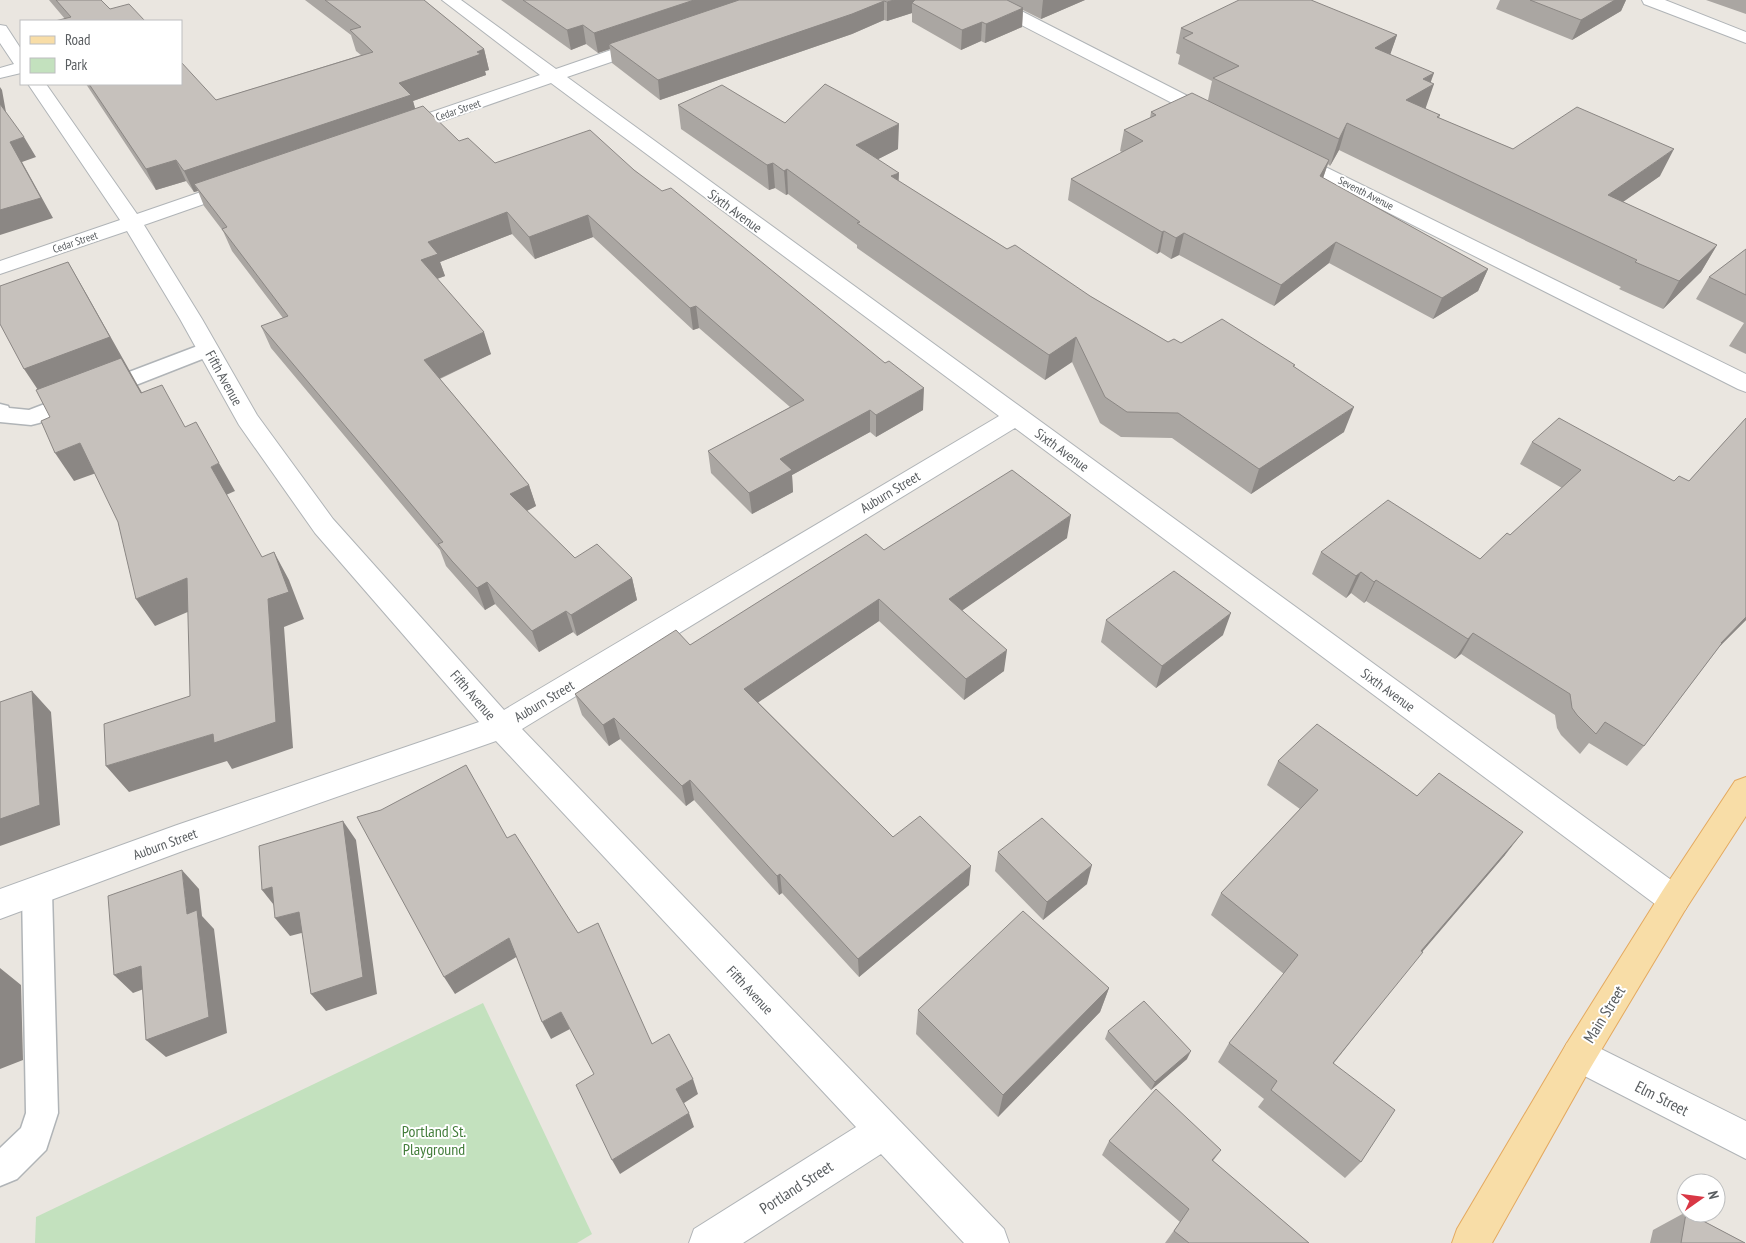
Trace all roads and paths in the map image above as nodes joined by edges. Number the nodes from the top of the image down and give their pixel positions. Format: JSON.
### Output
{"nodes":[{"id":1,"x":450,"y":0,"type":"edge"},
{"id":2,"x":987,"y":0,"type":"edge"},
{"id":3,"x":1650,"y":0,"type":"edge"},
{"id":4,"x":0,"y":30,"type":"edge"},
{"id":5,"x":1746,"y":38,"type":"edge"},
{"id":6,"x":659,"y":40,"type":"edge"},
{"id":7,"x":20,"y":60,"type":"edge"},
{"id":8,"x":20,"y":68,"type":"edge"},
{"id":9,"x":0,"y":73,"type":"edge"},
{"id":10,"x":552,"y":77,"type":"junction"},
{"id":11,"x":38,"y":85,"type":"edge"},
{"id":12,"x":1232,"y":126,"type":"edge"},
{"id":13,"x":384,"y":135,"type":"edge"},
{"id":14,"x":1276,"y":148,"type":"edge"},
{"id":15,"x":253,"y":180,"type":"edge"},
{"id":16,"x":132,"y":222,"type":"junction"},
{"id":17,"x":0,"y":268,"type":"edge"},
{"id":18,"x":208,"y":349,"type":"junction"},
{"id":19,"x":1746,"y":384,"type":"edge"},
{"id":20,"x":1,"y":413,"type":"edge"},
{"id":21,"x":1016,"y":416,"type":"junction"},
{"id":22,"x":501,"y":727,"type":"junction"},
{"id":23,"x":1746,"y":790,"type":"edge"},
{"id":24,"x":37,"y":891,"type":"junction"},
{"id":25,"x":1674,"y":900,"type":"junction"},
{"id":26,"x":0,"y":904,"type":"edge"},
{"id":27,"x":1579,"y":1055,"type":"junction"},
{"id":28,"x":883,"y":1131,"type":"junction"},
{"id":29,"x":1746,"y":1141,"type":"edge"},
{"id":30,"x":0,"y":1169,"type":"edge"},
{"id":31,"x":708,"y":1243,"type":"edge"},
{"id":32,"x":990,"y":1243,"type":"edge"},
{"id":33,"x":1471,"y":1243,"type":"edge"}],
"edges":[{"from":1,"to":10,"type":"street","name":"Sixth Avenue"},
{"from":2,"to":12,"type":"street"},
{"from":3,"to":5,"type":"street"},
{"from":4,"to":7,"type":"street"},
{"from":6,"to":10,"type":"street","name":"Cedar Street"},
{"from":8,"to":9,"type":"street"},
{"from":10,"to":13,"type":"street","name":"Cedar Street"},
{"from":10,"to":21,"type":"street","name":"Sixth Avenue"},
{"from":11,"to":16,"type":"street","name":"Fifth Avenue"},
{"from":14,"to":19,"type":"street","name":"Seventh Avenue"},
{"from":15,"to":16,"type":"street","name":"Cedar Street"},
{"from":16,"to":17,"type":"street","name":"Cedar Street"},
{"from":16,"to":18,"type":"street","name":"Fifth Avenue"},
{"from":18,"to":20,"type":"lane"},
{"from":18,"to":22,"type":"street","name":"Fifth Avenue"},
{"from":21,"to":22,"type":"street","name":"Auburn Street"},
{"from":21,"to":25,"type":"street","name":"Sixth Avenue"},
{"from":22,"to":24,"type":"street","name":"Auburn Street"},
{"from":22,"to":28,"type":"street","name":"Fifth Avenue"},
{"from":23,"to":25,"type":"main road","name":"Main Street"},
{"from":24,"to":26,"type":"street","name":"Auburn Street"},
{"from":24,"to":30,"type":"lane"},
{"from":25,"to":27,"type":"main road","name":"Main Street"},
{"from":27,"to":29,"type":"street","name":"Elm Street"},
{"from":27,"to":33,"type":"main road","name":"Main Street"},
{"from":28,"to":31,"type":"street","name":"Portland Street"},
{"from":28,"to":32,"type":"street","name":"Fifth Avenue"}]}
